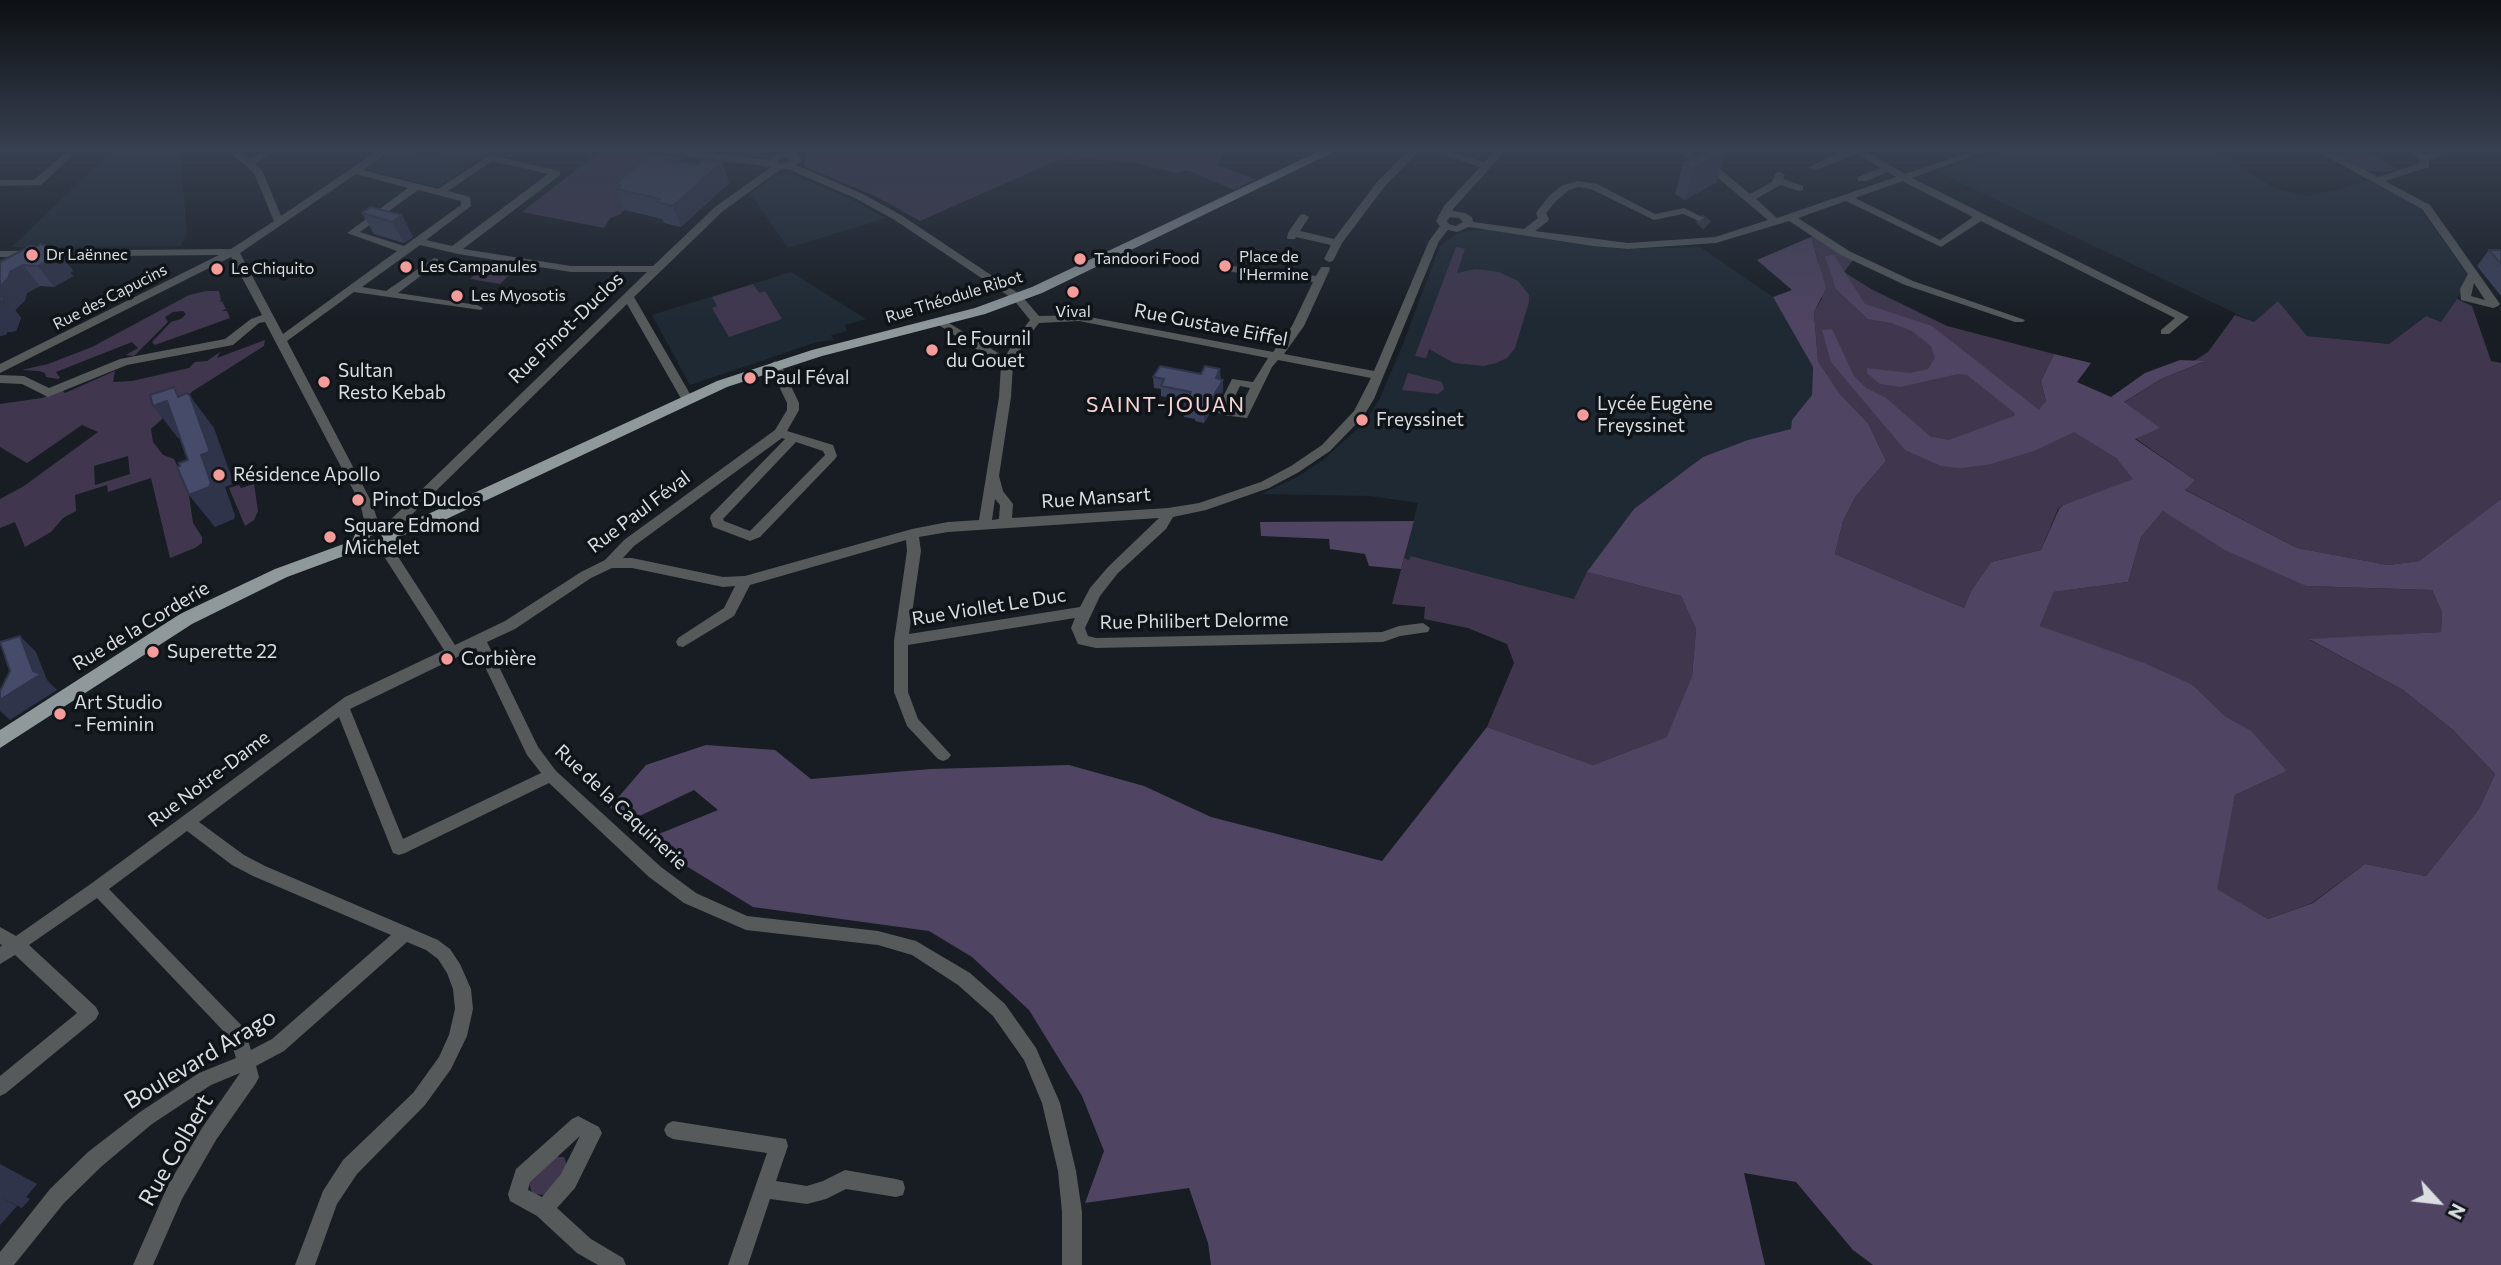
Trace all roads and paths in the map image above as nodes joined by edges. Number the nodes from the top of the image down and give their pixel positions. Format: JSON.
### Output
{"nodes":[{"id":1,"x":271,"y":207,"type":"edge"},
{"id":2,"x":302,"y":207,"type":"edge"},
{"id":3,"x":388,"y":207,"type":"edge"},
{"id":4,"x":465,"y":207,"type":"edge"},
{"id":5,"x":511,"y":207,"type":"edge"},
{"id":6,"x":721,"y":207,"type":"edge"},
{"id":7,"x":879,"y":207,"type":"edge"},
{"id":8,"x":1212,"y":207,"type":"edge"},
{"id":9,"x":1364,"y":207,"type":"edge"},
{"id":10,"x":1449,"y":207,"type":"edge"},
{"id":11,"x":1546,"y":207,"type":"edge"},
{"id":12,"x":1633,"y":207,"type":"edge"},
{"id":13,"x":1758,"y":207,"type":"edge"},
{"id":14,"x":1821,"y":207,"type":"edge"},
{"id":15,"x":1865,"y":207,"type":"edge"},
{"id":16,"x":1963,"y":207,"type":"edge"},
{"id":17,"x":2426,"y":207,"type":"edge"},
{"id":18,"x":1981,"y":216,"type":"junction"},
{"id":19,"x":1304,"y":217,"type":"dead end"},
{"id":20,"x":1699,"y":218,"type":"tunnel mouth"},
{"id":21,"x":1790,"y":218,"type":"junction"},
{"id":22,"x":1446,"y":220,"type":"junction"},
{"id":23,"x":1775,"y":221,"type":"junction"},
{"id":24,"x":280,"y":222,"type":"junction"},
{"id":25,"x":1709,"y":227,"type":"tunnel mouth"},
{"id":26,"x":1527,"y":232,"type":"junction"},
{"id":27,"x":1723,"y":238,"type":"junction"},
{"id":28,"x":418,"y":241,"type":"junction"},
{"id":29,"x":1337,"y":243,"type":"junction"},
{"id":30,"x":406,"y":250,"type":"junction"},
{"id":31,"x":454,"y":250,"type":"junction"},
{"id":32,"x":234,"y":252,"type":"junction"},
{"id":33,"x":0,"y":254,"type":"edge"},
{"id":34,"x":434,"y":261,"type":"dead end"},
{"id":35,"x":655,"y":269,"type":"junction"},
{"id":36,"x":1231,"y":269,"type":"dead end"},
{"id":37,"x":1325,"y":269,"type":"junction"},
{"id":38,"x":2473,"y":275,"type":"dead end"},
{"id":39,"x":353,"y":289,"type":"junction"},
{"id":40,"x":389,"y":295,"type":"junction"},
{"id":41,"x":628,"y":295,"type":"junction"},
{"id":42,"x":1017,"y":298,"type":"junction"},
{"id":43,"x":477,"y":308,"type":"dead end"},
{"id":44,"x":268,"y":317,"type":"junction"},
{"id":45,"x":1036,"y":320,"type":"junction"},
{"id":46,"x":2019,"y":320,"type":"dead end"},
{"id":47,"x":940,"y":322,"type":"junction"},
{"id":48,"x":2165,"y":332,"type":"dead end"},
{"id":49,"x":280,"y":341,"type":"junction"},
{"id":50,"x":1275,"y":355,"type":"junction"},
{"id":51,"x":775,"y":365,"type":"junction"},
{"id":52,"x":1007,"y":365,"type":"junction"},
{"id":53,"x":0,"y":369,"type":"edge"},
{"id":54,"x":1378,"y":376,"type":"junction"},
{"id":55,"x":0,"y":379,"type":"edge"},
{"id":56,"x":1257,"y":386,"type":"dead end"},
{"id":57,"x":687,"y":399,"type":"junction"},
{"id":58,"x":780,"y":433,"type":"junction"},
{"id":59,"x":794,"y":437,"type":"junction"},
{"id":60,"x":993,"y":476,"type":"junction"},
{"id":61,"x":1168,"y":513,"type":"junction"},
{"id":62,"x":1004,"y":523,"type":"junction"},
{"id":63,"x":985,"y":524,"type":"junction"},
{"id":64,"x":385,"y":533,"type":"junction"},
{"id":65,"x":912,"y":534,"type":"junction"},
{"id":66,"x":610,"y":563,"type":"junction"},
{"id":67,"x":745,"y":581,"type":"junction"},
{"id":68,"x":1084,"y":611,"type":"junction"},
{"id":69,"x":1423,"y":628,"type":"dead end"},
{"id":70,"x":480,"y":640,"type":"junction"},
{"id":71,"x":901,"y":640,"type":"junction"},
{"id":72,"x":683,"y":642,"type":"dead end"},
{"id":73,"x":453,"y":653,"type":"junction"},
{"id":74,"x":340,"y":709,"type":"junction"},
{"id":75,"x":27,"y":722,"type":"junction"},
{"id":76,"x":0,"y":735,"type":"edge"},
{"id":77,"x":0,"y":740,"type":"edge"},
{"id":78,"x":943,"y":755,"type":"dead end"},
{"id":79,"x":551,"y":775,"type":"junction"},
{"id":80,"x":187,"y":822,"type":"junction"},
{"id":81,"x":98,"y":888,"type":"junction"},
{"id":82,"x":0,"y":934,"type":"edge"},
{"id":83,"x":405,"y":934,"type":"junction"},
{"id":84,"x":16,"y":944,"type":"junction"},
{"id":85,"x":0,"y":956,"type":"edge"},
{"id":86,"x":246,"y":1062,"type":"junction"},
{"id":87,"x":0,"y":1087,"type":"edge"},
{"id":88,"x":673,"y":1130,"type":"dead end"},
{"id":89,"x":896,"y":1188,"type":"dead end"},
{"id":90,"x":764,"y":1189,"type":"junction"},
{"id":91,"x":544,"y":1209,"type":"dead end"},
{"id":92,"x":2,"y":1265,"type":"edge"},
{"id":93,"x":143,"y":1265,"type":"edge"},
{"id":94,"x":305,"y":1265,"type":"edge"},
{"id":95,"x":616,"y":1265,"type":"edge"},
{"id":96,"x":738,"y":1265,"type":"edge"},
{"id":97,"x":1072,"y":1265,"type":"edge"}],
"edges":[{"from":1,"to":24,"type":"street"},
{"from":2,"to":24,"type":"street","name":"Rue des Capucins"},
{"from":3,"to":30,"type":"street"},
{"from":4,"to":28,"type":"street"},
{"from":5,"to":31,"type":"street"},
{"from":6,"to":35,"type":"street","name":"Rue Pinot-Duclos"},
{"from":7,"to":42,"type":"street"},
{"from":8,"to":42,"type":"main road","name":"Rue Théodule Ribot"},
{"from":9,"to":29,"type":"street"},
{"from":10,"to":22,"type":"street","name":"Rue Mansart"},
{"from":11,"to":26,"type":"street"},
{"from":12,"to":20,"type":"street"},
{"from":13,"to":23,"type":"street"},
{"from":14,"to":21,"type":"street"},
{"from":15,"to":18,"type":"street"},
{"from":16,"to":18,"type":"street"},
{"from":17,"to":38,"type":"street"},
{"from":18,"to":48,"type":"street"},
{"from":19,"to":29,"type":"street"},
{"from":21,"to":23,"type":"street"},
{"from":21,"to":46,"type":"street"},
{"from":22,"to":26,"type":"street"},
{"from":22,"to":54,"type":"street","name":"Rue Mansart"},
{"from":23,"to":27,"type":"street"},
{"from":24,"to":32,"type":"street","name":"Rue des Capucins"},
{"from":25,"to":27,"type":"street"},
{"from":26,"to":27,"type":"street"},
{"from":28,"to":30,"type":"street"},
{"from":28,"to":31,"type":"street"},
{"from":29,"to":37,"type":"street"},
{"from":30,"to":39,"type":"street"},
{"from":31,"to":35,"type":"street"},
{"from":32,"to":33,"type":"street"},
{"from":32,"to":44,"type":"street"},
{"from":32,"to":53,"type":"street","name":"Rue des Capucins"},
{"from":34,"to":40,"type":"street"},
{"from":35,"to":41,"type":"street","name":"Rue Pinot-Duclos"},
{"from":36,"to":37,"type":"street"},
{"from":37,"to":50,"type":"street"},
{"from":39,"to":40,"type":"street"},
{"from":39,"to":49,"type":"street"},
{"from":40,"to":43,"type":"street"},
{"from":41,"to":57,"type":"street"},
{"from":41,"to":64,"type":"street","name":"Rue Pinot-Duclos"},
{"from":42,"to":45,"type":"street"},
{"from":42,"to":47,"type":"main road","name":"Rue Théodule Ribot"},
{"from":44,"to":49,"type":"street"},
{"from":44,"to":55,"type":"street"},
{"from":45,"to":50,"type":"street","name":"Rue Gustave Eiffel"},
{"from":45,"to":52,"type":"street"},
{"from":47,"to":51,"type":"main road","name":"Rue Théodule Ribot"},
{"from":47,"to":52,"type":"street"},
{"from":49,"to":64,"type":"street"},
{"from":50,"to":54,"type":"street","name":"Rue Gustave Eiffel"},
{"from":50,"to":56,"type":"street"},
{"from":51,"to":57,"type":"main road","name":"Rue Théodule Ribot"},
{"from":51,"to":58,"type":"street"},
{"from":52,"to":60,"type":"street"},
{"from":54,"to":61,"type":"street","name":"Rue Mansart"},
{"from":57,"to":64,"type":"main road"},
{"from":58,"to":59,"type":"street"},
{"from":58,"to":66,"type":"street","name":"Rue Paul Féval"},
{"from":59,"to":59,"type":"street"},
{"from":60,"to":62,"type":"street"},
{"from":60,"to":63,"type":"street"},
{"from":61,"to":62,"type":"street","name":"Rue Mansart"},
{"from":61,"to":68,"type":"street","name":"Rue Philibert Delorme"},
{"from":62,"to":63,"type":"street","name":"Rue Mansart"},
{"from":63,"to":65,"type":"street","name":"Rue Mansart"},
{"from":64,"to":73,"type":"street"},
{"from":64,"to":75,"type":"main road","name":"Rue de la Corderie"},
{"from":65,"to":67,"type":"street","name":"Rue Mansart"},
{"from":65,"to":71,"type":"street"},
{"from":66,"to":67,"type":"street","name":"Rue Mansart"},
{"from":66,"to":70,"type":"street","name":"Rue Paul Féval"},
{"from":67,"to":72,"type":"street"},
{"from":68,"to":69,"type":"street","name":"Rue Philibert Delorme"},
{"from":68,"to":71,"type":"street","name":"Rue Viollet Le Duc"},
{"from":70,"to":73,"type":"street","name":"Rue Paul Féval"},
{"from":70,"to":79,"type":"street","name":"Rue de la Caquinerie"},
{"from":71,"to":78,"type":"street"},
{"from":73,"to":74,"type":"street","name":"Rue Notre-Dame"},
{"from":74,"to":79,"type":"street"},
{"from":74,"to":80,"type":"street","name":"Rue Notre-Dame"},
{"from":75,"to":76,"type":"main road","name":"Rue de la Corderie"},
{"from":75,"to":77,"type":"main road","name":"Rue de la Corderie"},
{"from":79,"to":97,"type":"street","name":"Rue de la Caquinerie"},
{"from":80,"to":81,"type":"street","name":"Rue Notre-Dame"},
{"from":80,"to":83,"type":"street"},
{"from":81,"to":84,"type":"street","name":"Rue Notre-Dame"},
{"from":81,"to":86,"type":"street"},
{"from":82,"to":84,"type":"street"},
{"from":83,"to":86,"type":"street","name":"Boulevard Arago"},
{"from":83,"to":94,"type":"street"},
{"from":84,"to":85,"type":"street","name":"Rue Notre-Dame"},
{"from":84,"to":87,"type":"street"},
{"from":86,"to":92,"type":"street","name":"Boulevard Arago"},
{"from":86,"to":93,"type":"street","name":"Rue Colbert"},
{"from":88,"to":90,"type":"street"},
{"from":89,"to":90,"type":"street"},
{"from":90,"to":96,"type":"street"},
{"from":91,"to":95,"type":"street"}]}
